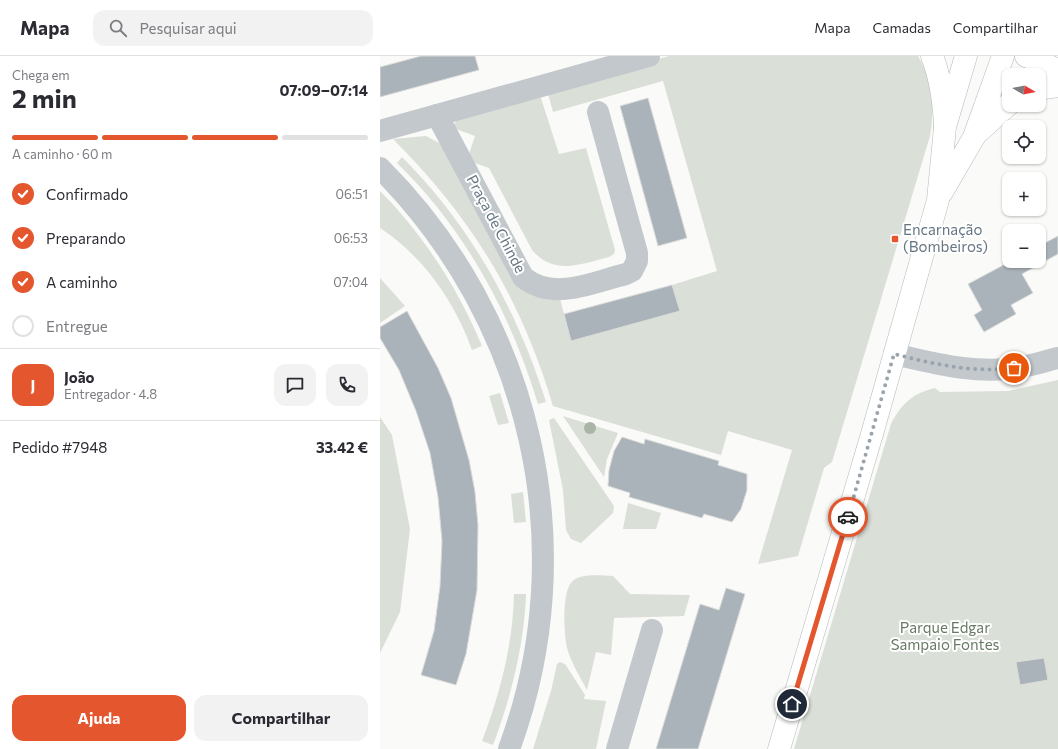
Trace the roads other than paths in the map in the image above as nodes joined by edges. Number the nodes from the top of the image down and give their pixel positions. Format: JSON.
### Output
{"nodes":[{"id":1,"x":649,"y":56,"type":"edge"},
{"id":2,"x":932,"y":56,"type":"edge"},
{"id":3,"x":966,"y":56,"type":"edge"},
{"id":4,"x":1003,"y":56,"type":"edge"},
{"id":5,"x":1026,"y":56,"type":"edge"},
{"id":6,"x":1058,"y":70,"type":"edge"},
{"id":7,"x":1058,"y":86,"type":"edge"},
{"id":8,"x":1046,"y":88,"type":"edge"},
{"id":9,"x":1002,"y":111,"type":"edge"},
{"id":10,"x":598,"y":112,"type":"dead end"},
{"id":11,"x":437,"y":115,"type":"junction"},
{"id":12,"x":945,"y":127,"type":"junction"},
{"id":13,"x":380,"y":131,"type":"edge"},
{"id":14,"x":974,"y":137,"type":"junction"},
{"id":15,"x":380,"y":168,"type":"edge"},
{"id":16,"x":938,"y":200,"type":"junction"},
{"id":17,"x":894,"y":354,"type":"junction"},
{"id":18,"x":1058,"y":358,"type":"edge"},
{"id":19,"x":652,"y":630,"type":"dead end"},
{"id":20,"x":509,"y":749,"type":"edge"},
{"id":21,"x":618,"y":749,"type":"edge"},
{"id":22,"x":779,"y":749,"type":"edge"}],
"edges":[{"from":1,"to":11,"type":"street"},
{"from":2,"to":12,"type":"main road"},
{"from":3,"to":12,"type":"main road"},
{"from":4,"to":14,"type":"main road"},
{"from":5,"to":6,"type":"main road"},
{"from":7,"to":8,"type":"main road"},
{"from":9,"to":14,"type":"main road"},
{"from":10,"to":11,"type":"street","name":"Praça de Chinde"},
{"from":11,"to":13,"type":"street"},
{"from":12,"to":16,"type":"main road"},
{"from":14,"to":16,"type":"main road"},
{"from":15,"to":20,"type":"street"},
{"from":16,"to":17,"type":"main road"},
{"from":17,"to":18,"type":"street"},
{"from":17,"to":22,"type":"main road"},
{"from":19,"to":21,"type":"street"}]}
